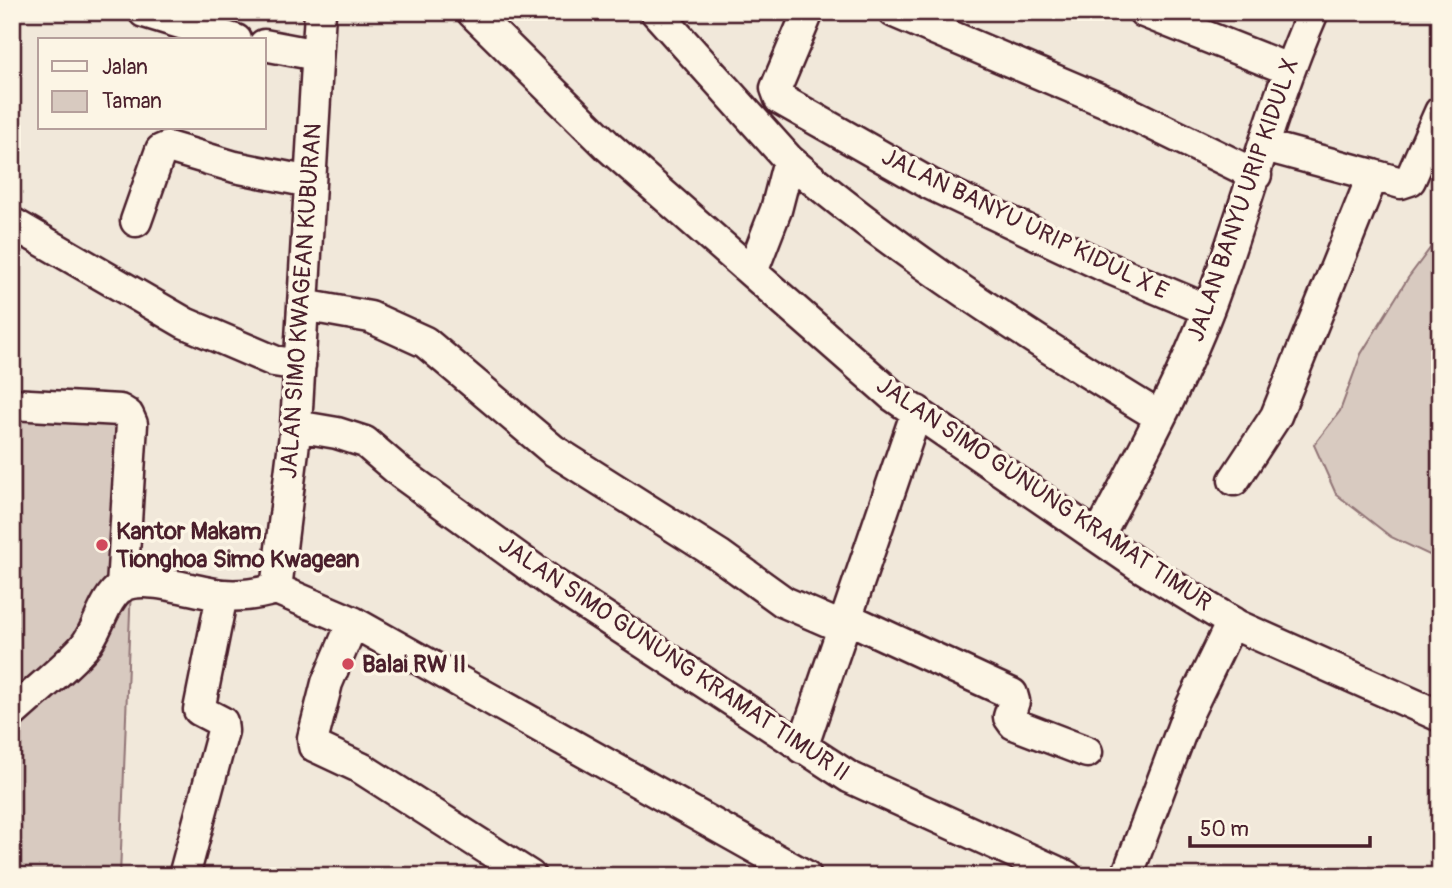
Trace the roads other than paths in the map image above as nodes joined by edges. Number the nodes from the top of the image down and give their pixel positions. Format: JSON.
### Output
{"nodes":[{"id":1,"x":144,"y":12,"type":"edge"},
{"id":2,"x":320,"y":12,"type":"edge"},
{"id":3,"x":472,"y":12,"type":"edge"},
{"id":4,"x":656,"y":12,"type":"edge"},
{"id":5,"x":808,"y":12,"type":"edge"},
{"id":6,"x":894,"y":12,"type":"edge"},
{"id":7,"x":1313,"y":12,"type":"edge"},
{"id":8,"x":1154,"y":14,"type":"edge"},
{"id":9,"x":229,"y":38,"type":"edge"},
{"id":10,"x":266,"y":45,"type":"edge"},
{"id":11,"x":317,"y":55,"type":"junction"},
{"id":12,"x":1288,"y":69,"type":"junction"},
{"id":13,"x":1440,"y":112,"type":"edge"},
{"id":14,"x":1265,"y":146,"type":"junction"},
{"id":15,"x":789,"y":160,"type":"junction"},
{"id":16,"x":1256,"y":175,"type":"junction"},
{"id":17,"x":1373,"y":176,"type":"junction"},
{"id":18,"x":310,"y":182,"type":"junction"},
{"id":19,"x":136,"y":221,"type":"dead end"},
{"id":20,"x":12,"y":223,"type":"edge"},
{"id":21,"x":752,"y":272,"type":"junction"},
{"id":22,"x":303,"y":305,"type":"junction"},
{"id":23,"x":1208,"y":310,"type":"junction"},
{"id":24,"x":300,"y":365,"type":"junction"},
{"id":25,"x":12,"y":404,"type":"edge"},
{"id":26,"x":916,"y":411,"type":"junction"},
{"id":27,"x":1160,"y":417,"type":"junction"},
{"id":28,"x":296,"y":426,"type":"junction"},
{"id":29,"x":1234,"y":480,"type":"dead end"},
{"id":30,"x":1098,"y":537,"type":"junction"},
{"id":31,"x":122,"y":587,"type":"junction"},
{"id":32,"x":276,"y":589,"type":"junction"},
{"id":33,"x":222,"y":595,"type":"junction"},
{"id":34,"x":353,"y":622,"type":"junction"},
{"id":35,"x":1232,"y":622,"type":"junction"},
{"id":36,"x":846,"y":623,"type":"junction"},
{"id":37,"x":12,"y":713,"type":"edge"},
{"id":38,"x":1440,"y":716,"type":"edge"},
{"id":39,"x":802,"y":748,"type":"junction"},
{"id":40,"x":1087,"y":752,"type":"dead end"},
{"id":41,"x":184,"y":876,"type":"edge"},
{"id":42,"x":530,"y":876,"type":"edge"},
{"id":43,"x":806,"y":876,"type":"edge"},
{"id":44,"x":1066,"y":876,"type":"edge"},
{"id":45,"x":1127,"y":876,"type":"edge"}],
"edges":[{"from":1,"to":9,"type":"street"},
{"from":2,"to":11,"type":"street","name":"JALAN SIMO KWAGEAN KUBURAN"},
{"from":3,"to":21,"type":"street","name":"JALAN SIMO GUNUNG KRAMAT TIMUR"},
{"from":4,"to":15,"type":"street"},
{"from":5,"to":23,"type":"street","name":"JALAN BANYU URIP KIDUL X E"},
{"from":6,"to":16,"type":"street"},
{"from":7,"to":12,"type":"street","name":"JALAN BANYU URIP KIDUL X"},
{"from":8,"to":12,"type":"street"},
{"from":10,"to":11,"type":"street"},
{"from":11,"to":18,"type":"street","name":"JALAN SIMO KWAGEAN KUBURAN"},
{"from":12,"to":14,"type":"street","name":"JALAN BANYU URIP KIDUL X"},
{"from":13,"to":17,"type":"street"},
{"from":14,"to":16,"type":"street","name":"JALAN BANYU URIP KIDUL X"},
{"from":14,"to":17,"type":"street"},
{"from":15,"to":21,"type":"street"},
{"from":15,"to":27,"type":"street"},
{"from":16,"to":23,"type":"street","name":"JALAN BANYU URIP KIDUL X"},
{"from":17,"to":29,"type":"street"},
{"from":18,"to":19,"type":"street"},
{"from":18,"to":22,"type":"street","name":"JALAN SIMO KWAGEAN KUBURAN"},
{"from":20,"to":24,"type":"street"},
{"from":21,"to":26,"type":"street","name":"JALAN SIMO GUNUNG KRAMAT TIMUR"},
{"from":22,"to":24,"type":"street","name":"JALAN SIMO KWAGEAN KUBURAN"},
{"from":22,"to":36,"type":"street"},
{"from":23,"to":27,"type":"street","name":"JALAN BANYU URIP KIDUL X"},
{"from":24,"to":28,"type":"street","name":"JALAN SIMO KWAGEAN KUBURAN"},
{"from":25,"to":31,"type":"street"},
{"from":26,"to":30,"type":"street","name":"JALAN SIMO GUNUNG KRAMAT TIMUR"},
{"from":26,"to":36,"type":"street"},
{"from":27,"to":30,"type":"street","name":"JALAN BANYU URIP KIDUL X"},
{"from":28,"to":32,"type":"street","name":"JALAN SIMO KWAGEAN KUBURAN"},
{"from":28,"to":39,"type":"street","name":"JALAN SIMO GUNUNG KRAMAT TIMUR II"},
{"from":30,"to":35,"type":"street","name":"JALAN SIMO GUNUNG KRAMAT TIMUR"},
{"from":31,"to":33,"type":"street"},
{"from":31,"to":37,"type":"street"},
{"from":32,"to":33,"type":"street"},
{"from":32,"to":34,"type":"street"},
{"from":33,"to":41,"type":"street"},
{"from":34,"to":42,"type":"street"},
{"from":34,"to":43,"type":"street"},
{"from":35,"to":38,"type":"street","name":"JALAN SIMO GUNUNG KRAMAT TIMUR"},
{"from":35,"to":45,"type":"street"},
{"from":36,"to":39,"type":"street"},
{"from":36,"to":40,"type":"street"},
{"from":39,"to":44,"type":"street","name":"JALAN SIMO GUNUNG KRAMAT TIMUR II"}]}
